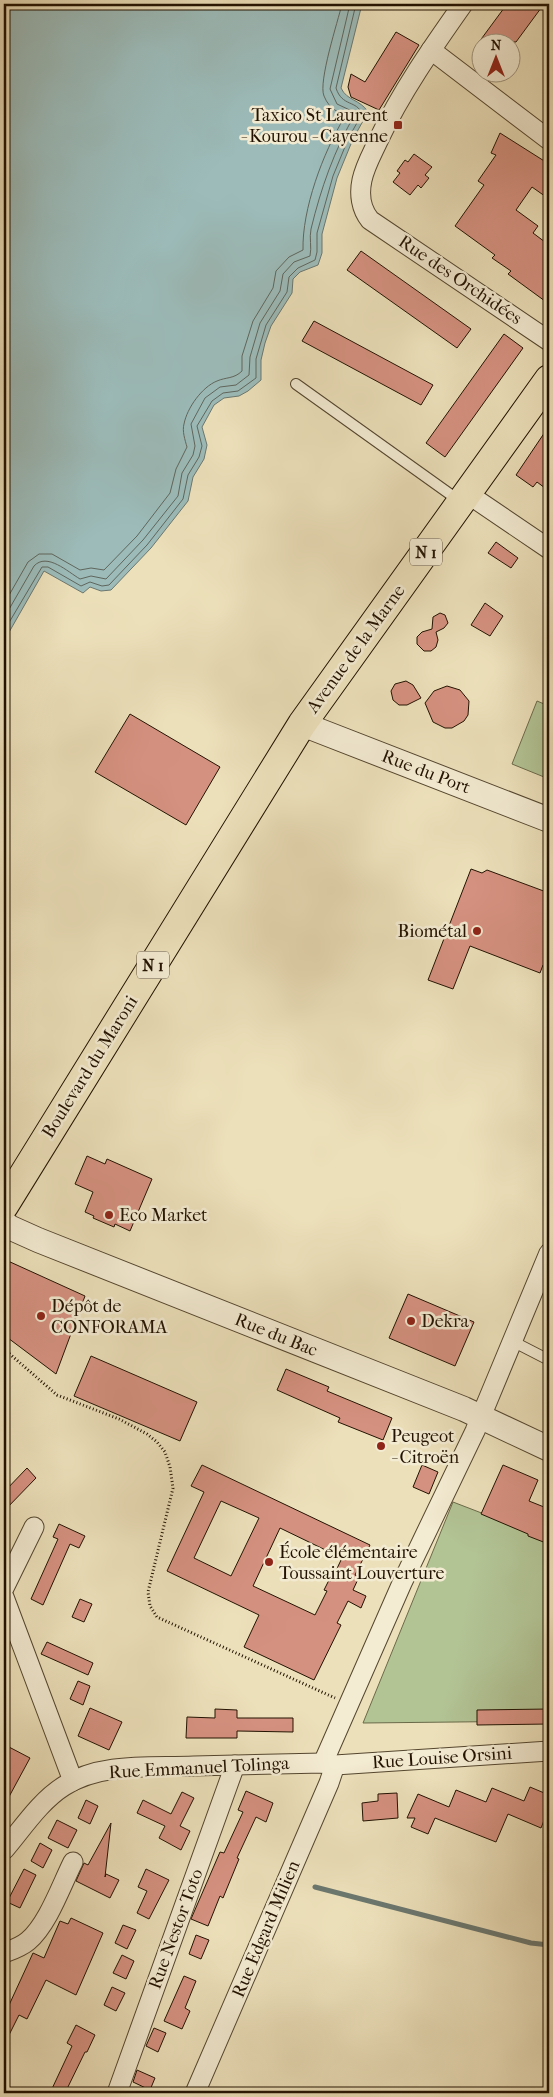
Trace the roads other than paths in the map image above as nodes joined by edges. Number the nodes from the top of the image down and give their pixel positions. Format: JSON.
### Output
{"nodes":[{"id":1,"x":462,"y":4,"type":"edge"},
{"id":2,"x":431,"y":50,"type":"junction"},
{"id":3,"x":549,"y":140,"type":"edge"},
{"id":4,"x":549,"y":341,"type":"edge"},
{"id":5,"x":549,"y":379,"type":"edge"},
{"id":6,"x":296,"y":384,"type":"dead end"},
{"id":7,"x":465,"y":498,"type":"junction"},
{"id":8,"x":549,"y":549,"type":"edge"},
{"id":9,"x":302,"y":724,"type":"junction"},
{"id":10,"x":549,"y":820,"type":"edge"},
{"id":11,"x":4,"y":1206,"type":"edge"},
{"id":12,"x":4,"y":1222,"type":"edge"},
{"id":13,"x":549,"y":1253,"type":"edge"},
{"id":14,"x":512,"y":1341,"type":"junction"},
{"id":15,"x":549,"y":1360,"type":"edge"},
{"id":16,"x":480,"y":1417,"type":"junction"},
{"id":17,"x":549,"y":1449,"type":"edge"},
{"id":18,"x":34,"y":1528,"type":"dead end"},
{"id":19,"x":4,"y":1588,"type":"edge"},
{"id":20,"x":4,"y":1597,"type":"edge"},
{"id":21,"x":549,"y":1751,"type":"edge"},
{"id":22,"x":329,"y":1764,"type":"junction"},
{"id":23,"x":235,"y":1765,"type":"junction"},
{"id":24,"x":73,"y":1781,"type":"junction"},
{"id":25,"x":7,"y":1839,"type":"edge"},
{"id":26,"x":73,"y":1862,"type":"dead end"},
{"id":27,"x":4,"y":1953,"type":"edge"},
{"id":28,"x":117,"y":2093,"type":"edge"},
{"id":29,"x":195,"y":2093,"type":"edge"}],
"edges":[{"from":1,"to":2,"type":"street"},
{"from":2,"to":3,"type":"street"},
{"from":2,"to":4,"type":"street","name":"Rue des Orchidées"},
{"from":5,"to":7,"type":"main road","name":"Avenue de la Marne","number":"N 1"},
{"from":6,"to":7,"type":"lane"},
{"from":7,"to":8,"type":"street"},
{"from":7,"to":9,"type":"main road","name":"Avenue de la Marne","number":"N 1"},
{"from":9,"to":10,"type":"street","name":"Rue du Port"},
{"from":9,"to":11,"type":"main road","name":"Boulevard du Maroni","number":"N 1"},
{"from":12,"to":16,"type":"street","name":"Rue du Bac"},
{"from":13,"to":14,"type":"street","name":"Rue Edgard Milien"},
{"from":14,"to":15,"type":"lane"},
{"from":14,"to":16,"type":"street","name":"Rue Edgard Milien"},
{"from":16,"to":17,"type":"street","name":"Rue du Bac"},
{"from":16,"to":22,"type":"street","name":"Rue Edgard Milien"},
{"from":18,"to":19,"type":"street"},
{"from":20,"to":24,"type":"street"},
{"from":21,"to":22,"type":"street","name":"Rue Louise Orsini"},
{"from":22,"to":23,"type":"street","name":"Rue Emmanuel Tolinga"},
{"from":22,"to":29,"type":"street","name":"Rue Edgard Milien"},
{"from":23,"to":24,"type":"street","name":"Rue Emmanuel Tolinga"},
{"from":23,"to":28,"type":"street","name":"Rue Nestor Toto"},
{"from":24,"to":25,"type":"street","name":"Rue Emmanuel Tolinga"},
{"from":26,"to":27,"type":"street"}]}
